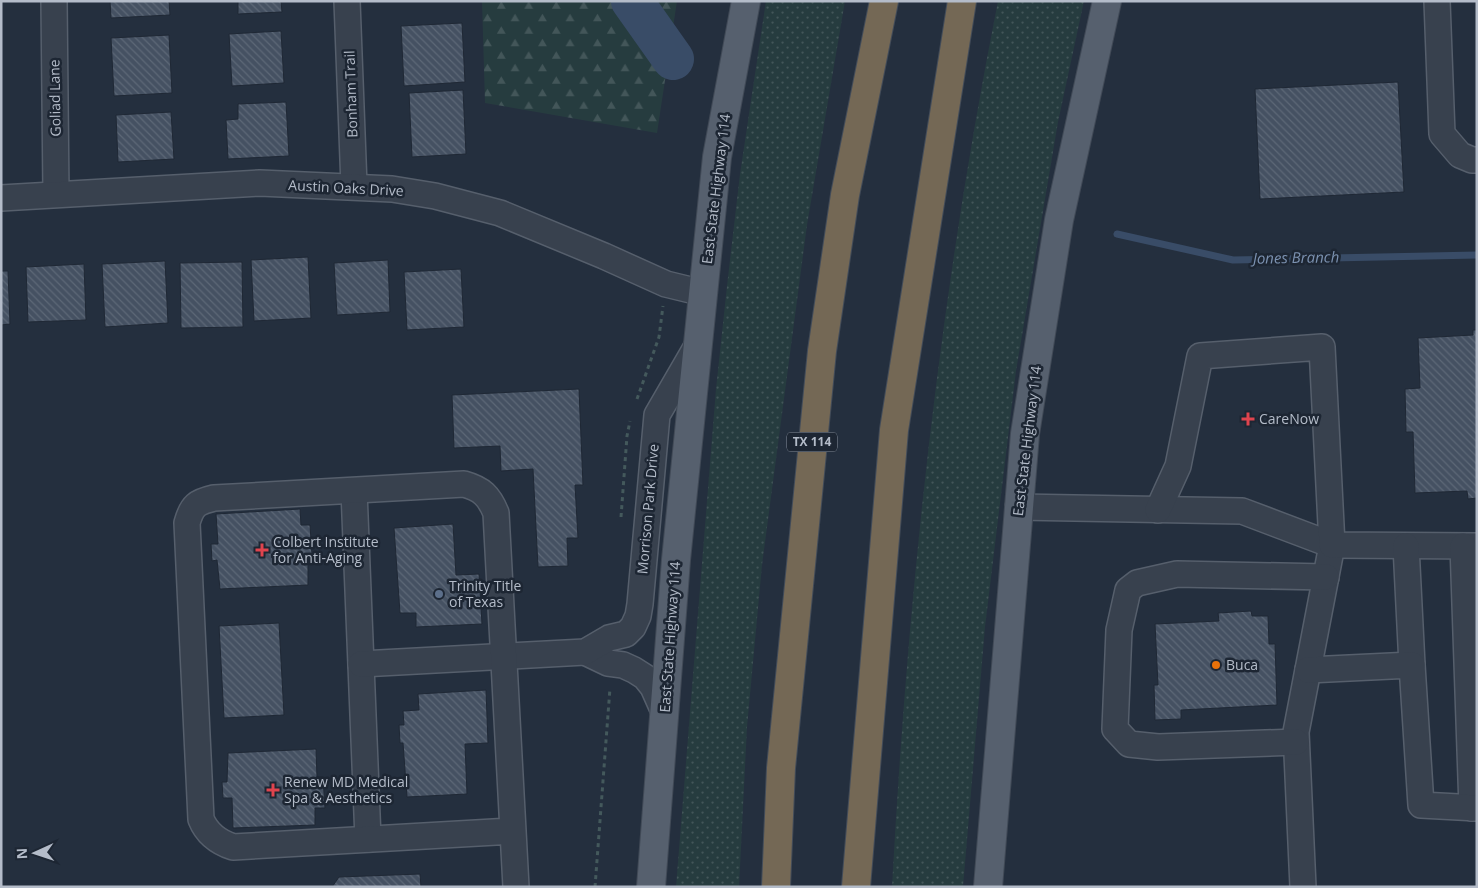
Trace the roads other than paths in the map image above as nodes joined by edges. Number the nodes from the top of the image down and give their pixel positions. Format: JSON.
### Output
{"nodes":[{"id":1,"x":54,"y":1,"type":"edge"},
{"id":2,"x":347,"y":1,"type":"edge"},
{"id":3,"x":746,"y":1,"type":"edge"},
{"id":4,"x":884,"y":1,"type":"edge"},
{"id":5,"x":962,"y":1,"type":"edge"},
{"id":6,"x":1107,"y":1,"type":"edge"},
{"id":7,"x":1437,"y":1,"type":"edge"},
{"id":8,"x":1477,"y":160,"type":"edge"},
{"id":9,"x":354,"y":186,"type":"junction"},
{"id":10,"x":56,"y":194,"type":"junction"},
{"id":11,"x":1,"y":198,"type":"edge"},
{"id":12,"x":703,"y":293,"type":"junction"},
{"id":13,"x":697,"y":346,"type":"junction"},
{"id":14,"x":354,"y":491,"type":"junction"},
{"id":15,"x":1018,"y":507,"type":"junction"},
{"id":16,"x":1158,"y":510,"type":"junction"},
{"id":17,"x":1332,"y":545,"type":"junction"},
{"id":18,"x":1406,"y":546,"type":"junction"},
{"id":19,"x":1470,"y":546,"type":"edge"},
{"id":20,"x":1326,"y":577,"type":"junction"},
{"id":21,"x":585,"y":652,"type":"junction"},
{"id":22,"x":504,"y":656,"type":"junction"},
{"id":23,"x":361,"y":664,"type":"junction"},
{"id":24,"x":1412,"y":665,"type":"junction"},
{"id":25,"x":1308,"y":670,"type":"junction"},
{"id":26,"x":665,"y":714,"type":"junction"},
{"id":27,"x":1296,"y":742,"type":"junction"},
{"id":28,"x":1474,"y":808,"type":"edge"},
{"id":29,"x":512,"y":831,"type":"junction"},
{"id":30,"x":368,"y":839,"type":"junction"},
{"id":31,"x":516,"y":887,"type":"edge"},
{"id":32,"x":651,"y":887,"type":"edge"},
{"id":33,"x":776,"y":887,"type":"edge"},
{"id":34,"x":856,"y":887,"type":"edge"},
{"id":35,"x":988,"y":887,"type":"edge"},
{"id":36,"x":1302,"y":887,"type":"edge"}],
"edges":[{"from":1,"to":10,"type":"street","name":"Goliad Lane"},
{"from":2,"to":9,"type":"street","name":"Bonham Trail"},
{"from":3,"to":12,"type":"main road","name":"East State Highway 114"},
{"from":4,"to":33,"type":"highway","number":"TX 114"},
{"from":5,"to":34,"type":"highway"},
{"from":6,"to":15,"type":"main road","name":"East State Highway 114"},
{"from":7,"to":8,"type":"street"},
{"from":9,"to":10,"type":"street","name":"Austin Oaks Drive"},
{"from":9,"to":12,"type":"street","name":"Austin Oaks Drive"},
{"from":10,"to":11,"type":"street","name":"Austin Oaks Drive"},
{"from":12,"to":13,"type":"main road","name":"East State Highway 114"},
{"from":13,"to":21,"type":"street","name":"Morrison Park Drive"},
{"from":13,"to":26,"type":"main road","name":"East State Highway 114"},
{"from":14,"to":22,"type":"street"},
{"from":14,"to":23,"type":"street"},
{"from":14,"to":30,"type":"street"},
{"from":15,"to":16,"type":"street"},
{"from":15,"to":35,"type":"main road","name":"East State Highway 114"},
{"from":16,"to":17,"type":"street"},
{"from":16,"to":17,"type":"street"},
{"from":17,"to":18,"type":"street"},
{"from":17,"to":20,"type":"street"},
{"from":18,"to":19,"type":"street"},
{"from":18,"to":24,"type":"street"},
{"from":19,"to":28,"type":"street"},
{"from":20,"to":25,"type":"street"},
{"from":20,"to":27,"type":"street"},
{"from":21,"to":22,"type":"street","name":"Morrison Park Drive"},
{"from":21,"to":26,"type":"street","name":"Morrison Park Drive"},
{"from":22,"to":23,"type":"street","name":"Morrison Park Drive"},
{"from":22,"to":29,"type":"street"},
{"from":23,"to":30,"type":"street"},
{"from":24,"to":25,"type":"street"},
{"from":24,"to":28,"type":"street"},
{"from":25,"to":27,"type":"street"},
{"from":26,"to":32,"type":"main road","name":"East State Highway 114"},
{"from":27,"to":36,"type":"street"},
{"from":29,"to":30,"type":"street"},
{"from":29,"to":31,"type":"street"}]}
